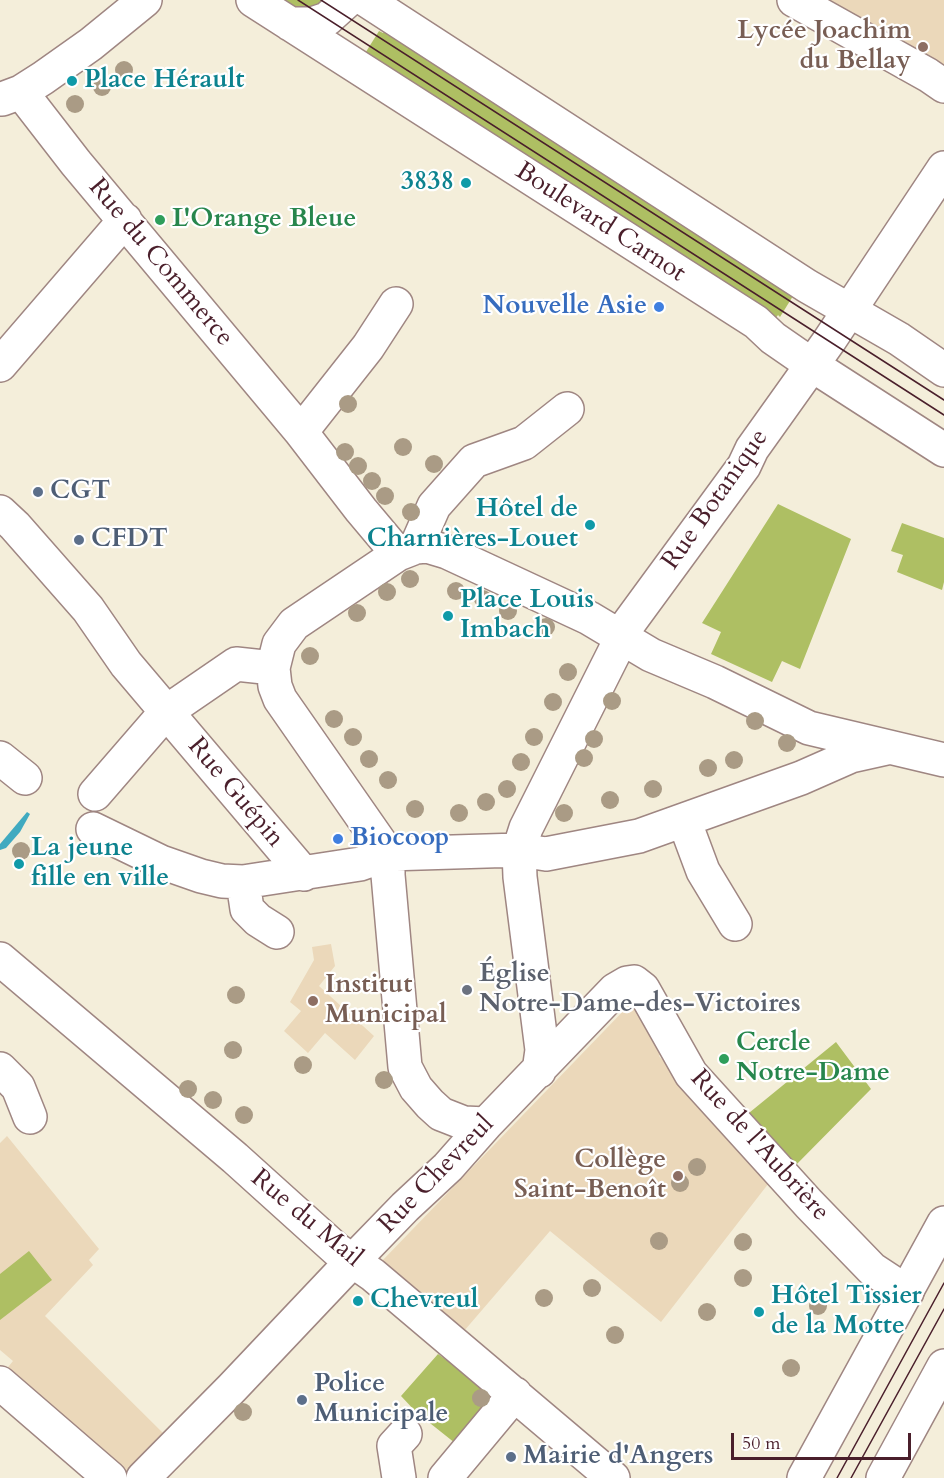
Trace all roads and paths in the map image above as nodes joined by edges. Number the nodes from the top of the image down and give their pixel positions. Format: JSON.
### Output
{"nodes":[{"id":1,"x":145,"y":0,"type":"edge"},
{"id":2,"x":253,"y":0,"type":"edge"},
{"id":3,"x":348,"y":0,"type":"edge"},
{"id":4,"x":366,"y":0,"type":"edge"},
{"id":5,"x":794,"y":0,"type":"edge"},
{"id":6,"x":290,"y":24,"type":"junction"},
{"id":7,"x":944,"y":86,"type":"edge"},
{"id":8,"x":5,"y":98,"type":"edge"},
{"id":9,"x":944,"y":168,"type":"edge"},
{"id":10,"x":125,"y":220,"type":"junction"},
{"id":11,"x":396,"y":304,"type":"dead end"},
{"id":12,"x":849,"y":310,"type":"junction"},
{"id":13,"x":0,"y":364,"type":"edge"},
{"id":14,"x":812,"y":365,"type":"junction"},
{"id":15,"x":944,"y":370,"type":"edge"},
{"id":16,"x":567,"y":409,"type":"dead end"},
{"id":17,"x":301,"y":432,"type":"junction"},
{"id":18,"x":944,"y":450,"type":"edge"},
{"id":19,"x":0,"y":512,"type":"edge"},
{"id":20,"x":407,"y":550,"type":"junction"},
{"id":21,"x":622,"y":636,"type":"junction"},
{"id":22,"x":273,"y":668,"type":"junction"},
{"id":23,"x":166,"y":712,"type":"junction"},
{"id":24,"x":809,"y":728,"type":"junction"},
{"id":25,"x":889,"y":747,"type":"junction"},
{"id":26,"x":944,"y":760,"type":"edge"},
{"id":27,"x":801,"y":778,"type":"junction"},
{"id":28,"x":95,"y":794,"type":"dead end"},
{"id":29,"x":684,"y":820,"type":"junction"},
{"id":30,"x":93,"y":829,"type":"dead end"},
{"id":31,"x":519,"y":850,"type":"junction"},
{"id":32,"x":388,"y":854,"type":"junction"},
{"id":33,"x":304,"y":874,"type":"junction"},
{"id":34,"x":243,"y":882,"type":"junction"},
{"id":35,"x":735,"y":924,"type":"dead end"},
{"id":36,"x":277,"y":932,"type":"dead end"},
{"id":37,"x":0,"y":959,"type":"edge"},
{"id":38,"x":634,"y":982,"type":"joint"},
{"id":39,"x":0,"y":1069,"type":"edge"},
{"id":40,"x":539,"y":1071,"type":"junction"},
{"id":41,"x":30,"y":1117,"type":"dead end"},
{"id":42,"x":486,"y":1124,"type":"junction"},
{"id":43,"x":944,"y":1223,"type":"edge"},
{"id":44,"x":353,"y":1261,"type":"junction"},
{"id":45,"x":907,"y":1292,"type":"junction"},
{"id":46,"x":944,"y":1366,"type":"edge"},
{"id":47,"x":0,"y":1383,"type":"edge"},
{"id":48,"x":515,"y":1394,"type":"junction"},
{"id":49,"x":405,"y":1434,"type":"dead end"},
{"id":50,"x":448,"y":1477,"type":"edge"},
{"id":51,"x":110,"y":1478,"type":"edge"},
{"id":52,"x":143,"y":1478,"type":"edge"},
{"id":53,"x":399,"y":1478,"type":"edge"},
{"id":54,"x":613,"y":1478,"type":"edge"},
{"id":55,"x":804,"y":1478,"type":"edge"},
{"id":56,"x":883,"y":1478,"type":"edge"}],
"edges":[{"from":1,"to":8,"type":"street"},
{"from":2,"to":6,"type":"street","name":"Boulevard Carnot"},
{"from":3,"to":6,"type":"street"},
{"from":4,"to":12,"type":"street"},
{"from":5,"to":7,"type":"street"},
{"from":6,"to":14,"type":"street","name":"Boulevard Carnot"},
{"from":8,"to":10,"type":"street","name":"Rue du Commerce"},
{"from":9,"to":12,"type":"street","name":"Rue Botanique"},
{"from":10,"to":13,"type":"street"},
{"from":10,"to":17,"type":"street","name":"Rue du Commerce"},
{"from":11,"to":17,"type":"street"},
{"from":12,"to":14,"type":"street","name":"Rue Botanique"},
{"from":12,"to":15,"type":"street"},
{"from":14,"to":18,"type":"street","name":"Boulevard Carnot"},
{"from":14,"to":21,"type":"street","name":"Rue Botanique"},
{"from":16,"to":20,"type":"street"},
{"from":17,"to":20,"type":"street"},
{"from":19,"to":23,"type":"street","name":"Rue Guépin"},
{"from":20,"to":21,"type":"street"},
{"from":20,"to":22,"type":"street"},
{"from":21,"to":24,"type":"street"},
{"from":21,"to":31,"type":"street"},
{"from":22,"to":23,"type":"street"},
{"from":22,"to":32,"type":"street"},
{"from":23,"to":28,"type":"street"},
{"from":23,"to":33,"type":"street","name":"Rue Guépin"},
{"from":24,"to":25,"type":"street"},
{"from":24,"to":27,"type":"street"},
{"from":25,"to":26,"type":"street"},
{"from":25,"to":27,"type":"street"},
{"from":27,"to":29,"type":"street"},
{"from":29,"to":31,"type":"street"},
{"from":29,"to":35,"type":"street"},
{"from":30,"to":34,"type":"street"},
{"from":31,"to":32,"type":"street"},
{"from":31,"to":40,"type":"street"},
{"from":32,"to":33,"type":"street"},
{"from":32,"to":42,"type":"street"},
{"from":33,"to":34,"type":"street"},
{"from":34,"to":36,"type":"street"},
{"from":37,"to":44,"type":"street","name":"Rue du Mail"},
{"from":38,"to":40,"type":"street","name":"Rue Chevreul"},
{"from":38,"to":45,"type":"street","name":"Rue de l'Aubrière"},
{"from":39,"to":41,"type":"street"},
{"from":40,"to":42,"type":"street","name":"Rue Chevreul"},
{"from":42,"to":44,"type":"street","name":"Rue Chevreul"},
{"from":43,"to":45,"type":"street"},
{"from":44,"to":48,"type":"street","name":"Rue du Mail"},
{"from":44,"to":52,"type":"street","name":"Rue Chevreul"},
{"from":45,"to":55,"type":"street"},
{"from":46,"to":56,"type":"street"},
{"from":47,"to":51,"type":"street"},
{"from":48,"to":50,"type":"street"},
{"from":48,"to":54,"type":"street","name":"Rue du Mail"},
{"from":49,"to":53,"type":"street"}]}
